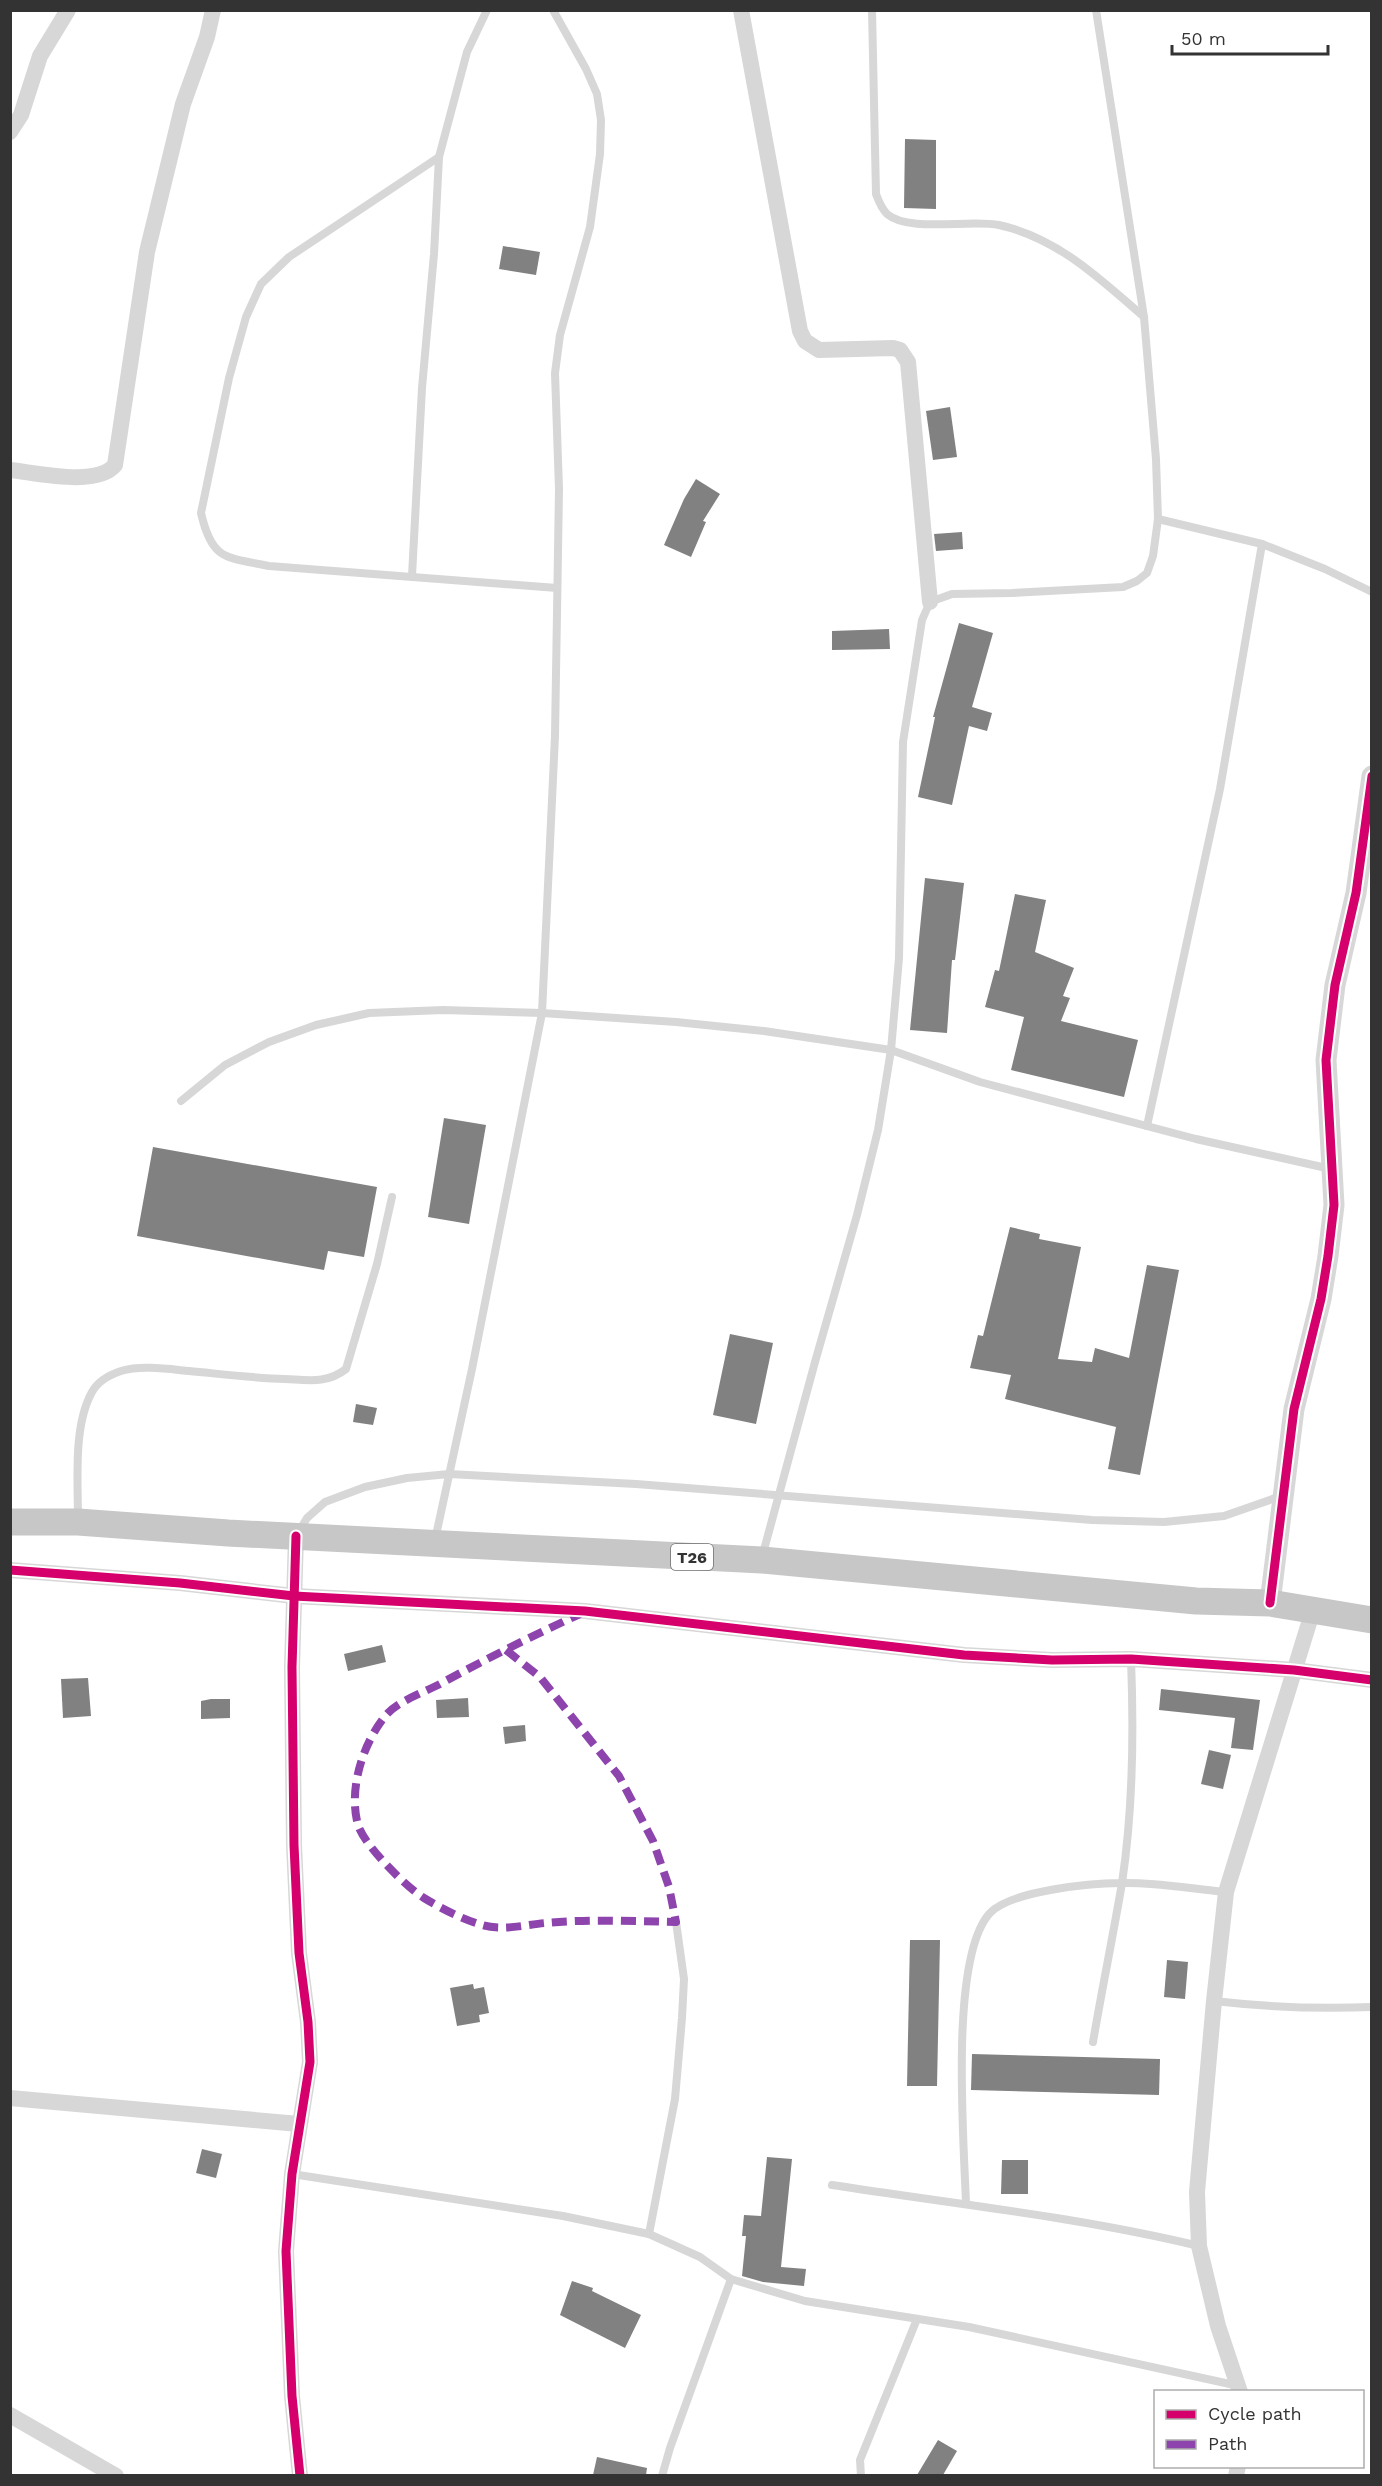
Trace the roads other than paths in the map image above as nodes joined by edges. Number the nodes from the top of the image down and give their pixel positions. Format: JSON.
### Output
{"nodes":[{"id":1,"x":68,"y":10,"type":"edge"},
{"id":2,"x":213,"y":10,"type":"edge"},
{"id":3,"x":487,"y":10,"type":"edge"},
{"id":4,"x":553,"y":10,"type":"edge"},
{"id":5,"x":741,"y":10,"type":"edge"},
{"id":6,"x":872,"y":10,"type":"edge"},
{"id":7,"x":1096,"y":10,"type":"edge"},
{"id":8,"x":10,"y":132,"type":"edge"},
{"id":9,"x":439,"y":156,"type":"junction"},
{"id":10,"x":1144,"y":317,"type":"junction"},
{"id":11,"x":10,"y":470,"type":"edge"},
{"id":12,"x":1158,"y":519,"type":"junction"},
{"id":13,"x":1262,"y":544,"type":"junction"},
{"id":14,"x":412,"y":576,"type":"junction"},
{"id":15,"x":557,"y":588,"type":"junction"},
{"id":16,"x":1371,"y":592,"type":"edge"},
{"id":17,"x":930,"y":602,"type":"junction"},
{"id":18,"x":1371,"y":776,"type":"edge"},
{"id":19,"x":542,"y":1012,"type":"junction"},
{"id":20,"x":891,"y":1050,"type":"junction"},
{"id":21,"x":181,"y":1101,"type":"dead end"},
{"id":22,"x":1147,"y":1126,"type":"junction"},
{"id":23,"x":1331,"y":1169,"type":"junction"},
{"id":24,"x":392,"y":1197,"type":"dead end"},
{"id":25,"x":449,"y":1474,"type":"junction"},
{"id":26,"x":1284,"y":1495,"type":"junction"},
{"id":27,"x":779,"y":1496,"type":"junction"},
{"id":28,"x":10,"y":1522,"type":"edge"},
{"id":29,"x":78,"y":1522,"type":"junction"},
{"id":30,"x":296,"y":1536,"type":"junction"},
{"id":31,"x":435,"y":1544,"type":"junction"},
{"id":32,"x":762,"y":1560,"type":"junction"},
{"id":33,"x":10,"y":1570,"type":"edge"},
{"id":34,"x":294,"y":1596,"type":"junction"},
{"id":35,"x":1270,"y":1603,"type":"junction"},
{"id":36,"x":1313,"y":1611,"type":"junction"},
{"id":37,"x":1371,"y":1620,"type":"edge"},
{"id":38,"x":1131,"y":1659,"type":"junction"},
{"id":39,"x":1294,"y":1670,"type":"junction"},
{"id":40,"x":1371,"y":1680,"type":"edge"},
{"id":41,"x":1122,"y":1883,"type":"junction"},
{"id":42,"x":1226,"y":1892,"type":"junction"},
{"id":43,"x":676,"y":1922,"type":"dead end"},
{"id":44,"x":1214,"y":2001,"type":"junction"},
{"id":45,"x":1371,"y":2007,"type":"edge"},
{"id":46,"x":1093,"y":2042,"type":"dead end"},
{"id":47,"x":10,"y":2098,"type":"edge"},
{"id":48,"x":299,"y":2124,"type":"junction"},
{"id":49,"x":292,"y":2174,"type":"junction"},
{"id":50,"x":832,"y":2185,"type":"dead end"},
{"id":51,"x":966,"y":2204,"type":"junction"},
{"id":52,"x":649,"y":2234,"type":"junction"},
{"id":53,"x":1199,"y":2246,"type":"junction"},
{"id":54,"x":731,"y":2279,"type":"junction"},
{"id":55,"x":917,"y":2319,"type":"junction"},
{"id":56,"x":1240,"y":2389,"type":"edge"},
{"id":57,"x":10,"y":2415,"type":"edge"},
{"id":58,"x":116,"y":2475,"type":"edge"},
{"id":59,"x":300,"y":2475,"type":"edge"},
{"id":60,"x":662,"y":2475,"type":"edge"},
{"id":61,"x":861,"y":2475,"type":"edge"}],
"edges":[{"from":1,"to":8,"type":"street"},
{"from":2,"to":11,"type":"street"},
{"from":3,"to":9,"type":"lane"},
{"from":4,"to":15,"type":"lane"},
{"from":5,"to":17,"type":"street"},
{"from":6,"to":10,"type":"lane"},
{"from":7,"to":10,"type":"lane"},
{"from":9,"to":14,"type":"lane"},
{"from":9,"to":14,"type":"lane"},
{"from":10,"to":12,"type":"lane"},
{"from":12,"to":13,"type":"lane"},
{"from":12,"to":17,"type":"lane"},
{"from":13,"to":16,"type":"lane"},
{"from":13,"to":22,"type":"lane"},
{"from":14,"to":15,"type":"lane"},
{"from":15,"to":19,"type":"lane"},
{"from":17,"to":20,"type":"lane"},
{"from":18,"to":23,"type":"street"},
{"from":19,"to":20,"type":"lane"},
{"from":19,"to":21,"type":"lane"},
{"from":19,"to":25,"type":"lane"},
{"from":20,"to":22,"type":"lane"},
{"from":20,"to":27,"type":"lane"},
{"from":22,"to":23,"type":"lane"},
{"from":23,"to":26,"type":"street"},
{"from":24,"to":29,"type":"lane"},
{"from":25,"to":27,"type":"lane"},
{"from":25,"to":30,"type":"lane"},
{"from":25,"to":31,"type":"lane"},
{"from":26,"to":27,"type":"lane"},
{"from":26,"to":35,"type":"street"},
{"from":27,"to":32,"type":"lane"},
{"from":28,"to":29,"type":"highway","number":"T26"},
{"from":29,"to":30,"type":"highway","number":"T26"},
{"from":30,"to":31,"type":"highway","number":"T26"},
{"from":30,"to":34,"type":"street"},
{"from":31,"to":32,"type":"highway","number":"T26"},
{"from":32,"to":35,"type":"highway","number":"T26"},
{"from":33,"to":34,"type":"street"},
{"from":34,"to":38,"type":"street"},
{"from":34,"to":48,"type":"street"},
{"from":35,"to":36,"type":"highway","number":"T26"},
{"from":36,"to":37,"type":"highway","number":"T26"},
{"from":36,"to":39,"type":"street"},
{"from":38,"to":39,"type":"street"},
{"from":38,"to":41,"type":"lane"},
{"from":39,"to":40,"type":"street"},
{"from":39,"to":42,"type":"street"},
{"from":41,"to":42,"type":"lane"},
{"from":41,"to":46,"type":"lane"},
{"from":41,"to":51,"type":"lane"},
{"from":42,"to":44,"type":"street"},
{"from":43,"to":52,"type":"lane"},
{"from":44,"to":45,"type":"lane"},
{"from":44,"to":53,"type":"street"},
{"from":47,"to":48,"type":"street"},
{"from":48,"to":49,"type":"street"},
{"from":49,"to":52,"type":"lane"},
{"from":49,"to":59,"type":"street"},
{"from":50,"to":51,"type":"lane"},
{"from":51,"to":53,"type":"lane"},
{"from":52,"to":54,"type":"lane"},
{"from":53,"to":56,"type":"street"},
{"from":54,"to":55,"type":"lane"},
{"from":54,"to":60,"type":"lane"},
{"from":55,"to":56,"type":"lane"},
{"from":55,"to":61,"type":"lane"},
{"from":57,"to":58,"type":"street"}]}
